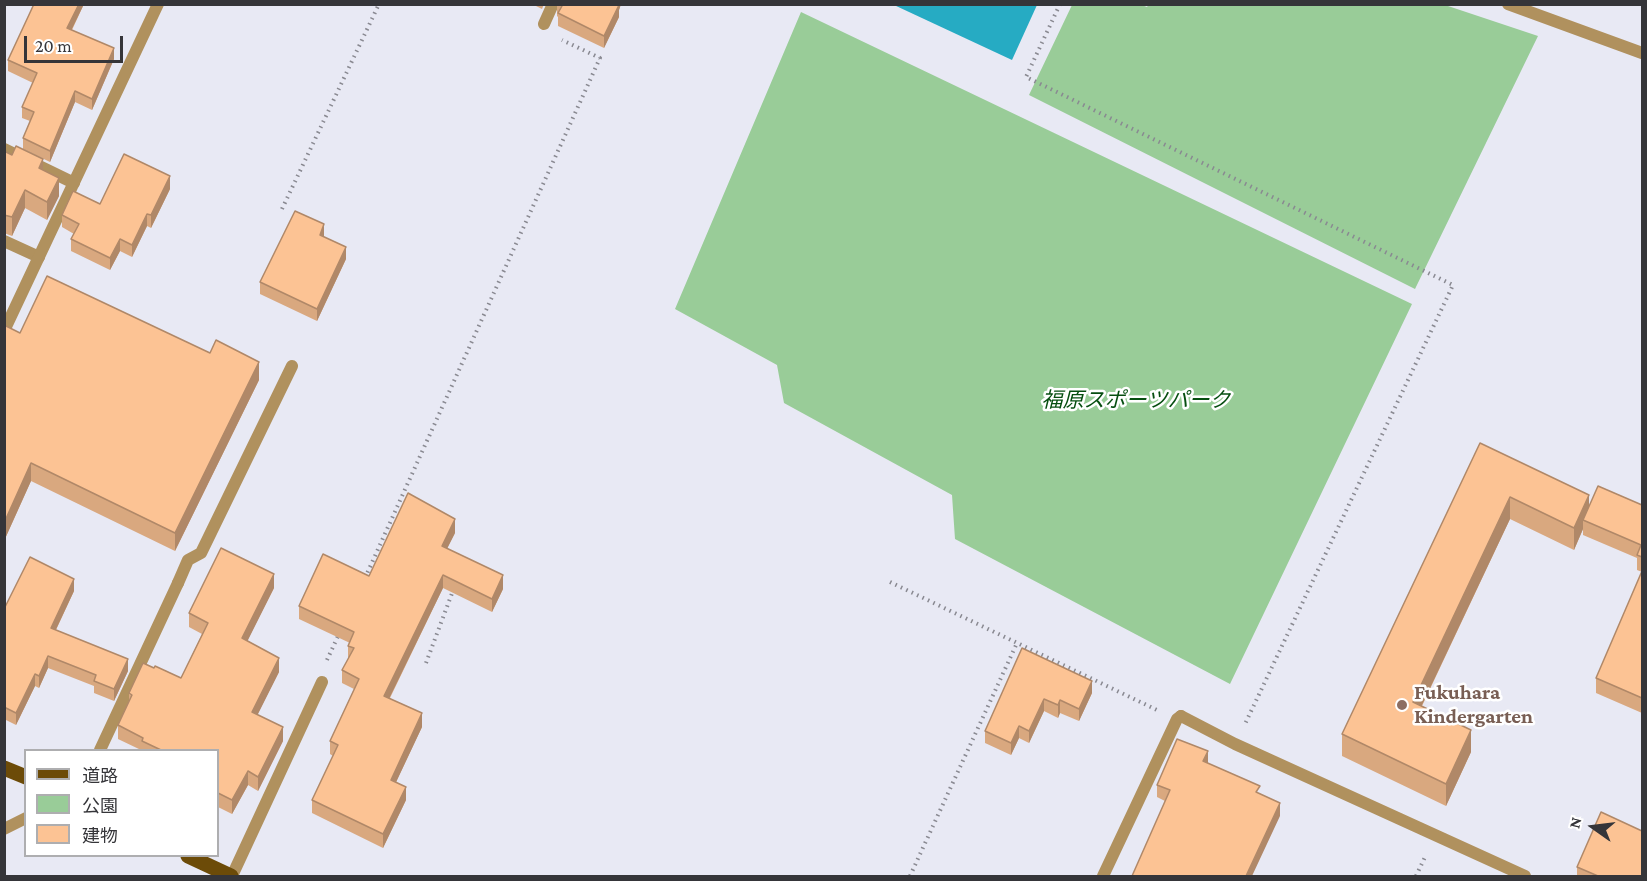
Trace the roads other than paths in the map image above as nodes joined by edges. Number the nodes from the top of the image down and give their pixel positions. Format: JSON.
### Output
{"nodes":[{"id":1,"x":158,"y":4,"type":"edge"},
{"id":2,"x":553,"y":4,"type":"edge"},
{"id":3,"x":1508,"y":4,"type":"edge"},
{"id":4,"x":544,"y":24,"type":"road end"},
{"id":5,"x":1642,"y":53,"type":"edge"},
{"id":6,"x":4,"y":149,"type":"edge"},
{"id":7,"x":74,"y":183,"type":"junction"},
{"id":8,"x":4,"y":241,"type":"edge"},
{"id":9,"x":39,"y":257,"type":"junction"},
{"id":10,"x":4,"y":331,"type":"edge"},
{"id":11,"x":292,"y":366,"type":"dead end"},
{"id":12,"x":322,"y":681,"type":"road end"},
{"id":13,"x":100,"y":749,"type":"edge"},
{"id":14,"x":4,"y":768,"type":"edge"},
{"id":15,"x":24,"y":776,"type":"edge"},
{"id":16,"x":24,"y":819,"type":"edge"},
{"id":17,"x":4,"y":830,"type":"edge"},
{"id":18,"x":192,"y":857,"type":"edge"},
{"id":19,"x":232,"y":876,"type":"edge"},
{"id":20,"x":1103,"y":876,"type":"edge"},
{"id":21,"x":1525,"y":876,"type":"edge"}],
"edges":[{"from":1,"to":7,"type":"street"},
{"from":2,"to":4,"type":"street"},
{"from":3,"to":5,"type":"street"},
{"from":6,"to":7,"type":"street"},
{"from":7,"to":9,"type":"street"},
{"from":8,"to":9,"type":"street"},
{"from":9,"to":10,"type":"street"},
{"from":11,"to":13,"type":"street"},
{"from":12,"to":19,"type":"street"},
{"from":14,"to":15,"type":"main road"},
{"from":16,"to":17,"type":"street"},
{"from":18,"to":19,"type":"main road"},
{"from":20,"to":21,"type":"street"}]}
